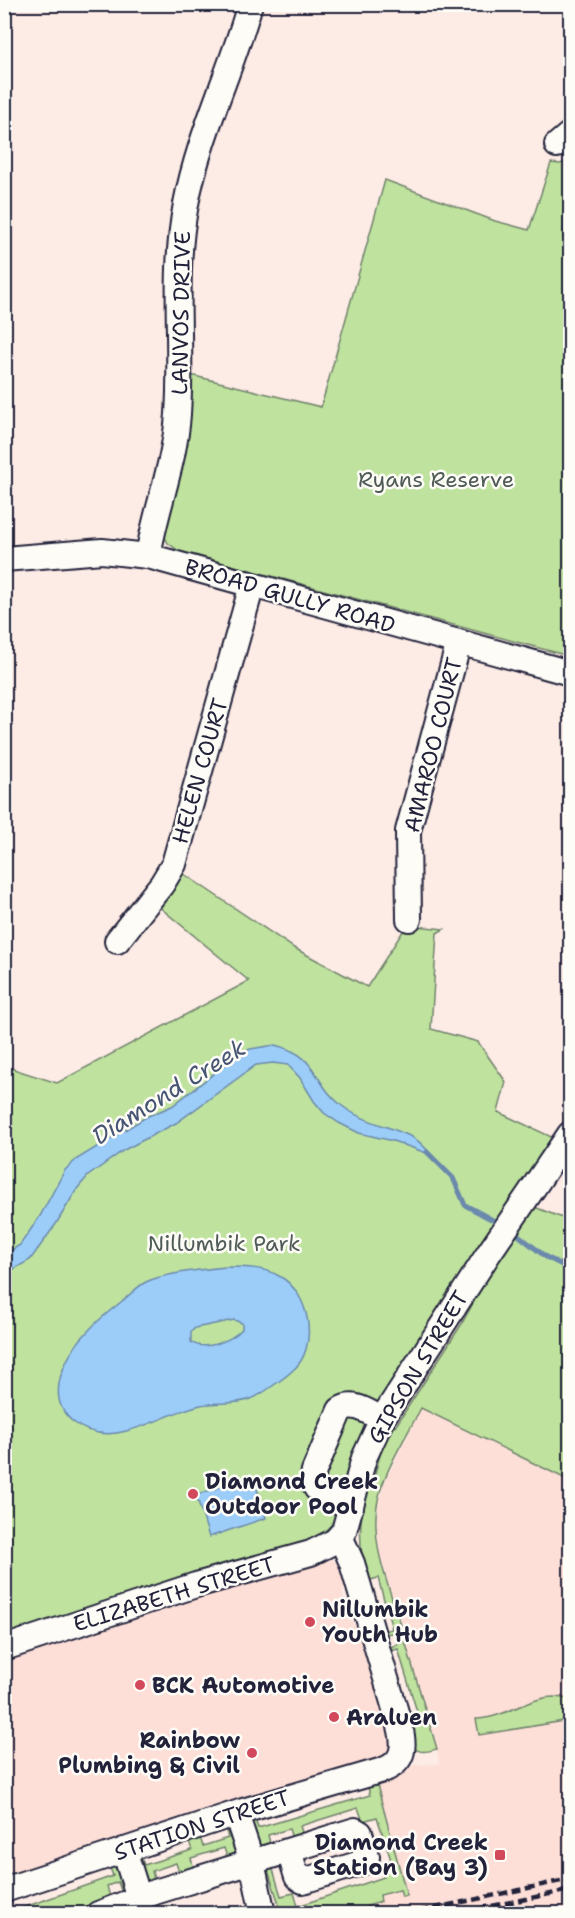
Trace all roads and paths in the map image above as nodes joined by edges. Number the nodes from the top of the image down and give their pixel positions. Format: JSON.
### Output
{"nodes":[{"id":1,"x":250,"y":4,"type":"edge"},
{"id":2,"x":148,"y":556,"type":"junction"},
{"id":3,"x":4,"y":560,"type":"edge"},
{"id":4,"x":252,"y":585,"type":"junction"},
{"id":5,"x":459,"y":642,"type":"junction"},
{"id":6,"x":570,"y":673,"type":"edge"},
{"id":7,"x":409,"y":919,"type":"dead end"},
{"id":8,"x":117,"y":941,"type":"dead end"},
{"id":9,"x":570,"y":1134,"type":"edge"},
{"id":10,"x":382,"y":1419,"type":"junction"},
{"id":11,"x":351,"y":1506,"type":"junction"},
{"id":12,"x":340,"y":1536,"type":"junction"},
{"id":13,"x":4,"y":1648,"type":"edge"},
{"id":14,"x":236,"y":1814,"type":"junction"},
{"id":15,"x":124,"y":1850,"type":"junction"},
{"id":16,"x":289,"y":1851,"type":"dead end"},
{"id":17,"x":252,"y":1862,"type":"junction"},
{"id":18,"x":4,"y":1890,"type":"edge"},
{"id":19,"x":139,"y":1898,"type":"junction"},
{"id":20,"x":111,"y":1911,"type":"edge"},
{"id":21,"x":263,"y":1914,"type":"edge"},
{"id":22,"x":272,"y":1914,"type":"edge"}],
"edges":[{"from":1,"to":2,"type":"street","name":"LANVOS DRIVE"},
{"from":2,"to":3,"type":"street","name":"BROAD GULLY ROAD"},
{"from":2,"to":4,"type":"street","name":"BROAD GULLY ROAD"},
{"from":4,"to":5,"type":"street","name":"BROAD GULLY ROAD"},
{"from":4,"to":8,"type":"street","name":"HELEN COURT"},
{"from":5,"to":6,"type":"street","name":"BROAD GULLY ROAD"},
{"from":5,"to":7,"type":"street","name":"AMAROO COURT"},
{"from":9,"to":10,"type":"street","name":"GIPSON STREET"},
{"from":10,"to":11,"type":"street","name":"GIPSON STREET"},
{"from":10,"to":11,"type":"street"},
{"from":11,"to":12,"type":"street","name":"GIPSON STREET"},
{"from":12,"to":13,"type":"street","name":"ELIZABETH STREET"},
{"from":12,"to":14,"type":"street","name":"STATION STREET"},
{"from":14,"to":15,"type":"street","name":"STATION STREET"},
{"from":14,"to":17,"type":"street"},
{"from":15,"to":18,"type":"street","name":"STATION STREET"},
{"from":15,"to":19,"type":"street"},
{"from":16,"to":17,"type":"street"},
{"from":17,"to":19,"type":"street"},
{"from":17,"to":21,"type":"street"},
{"from":17,"to":22,"type":"street"},
{"from":19,"to":20,"type":"street"}]}
